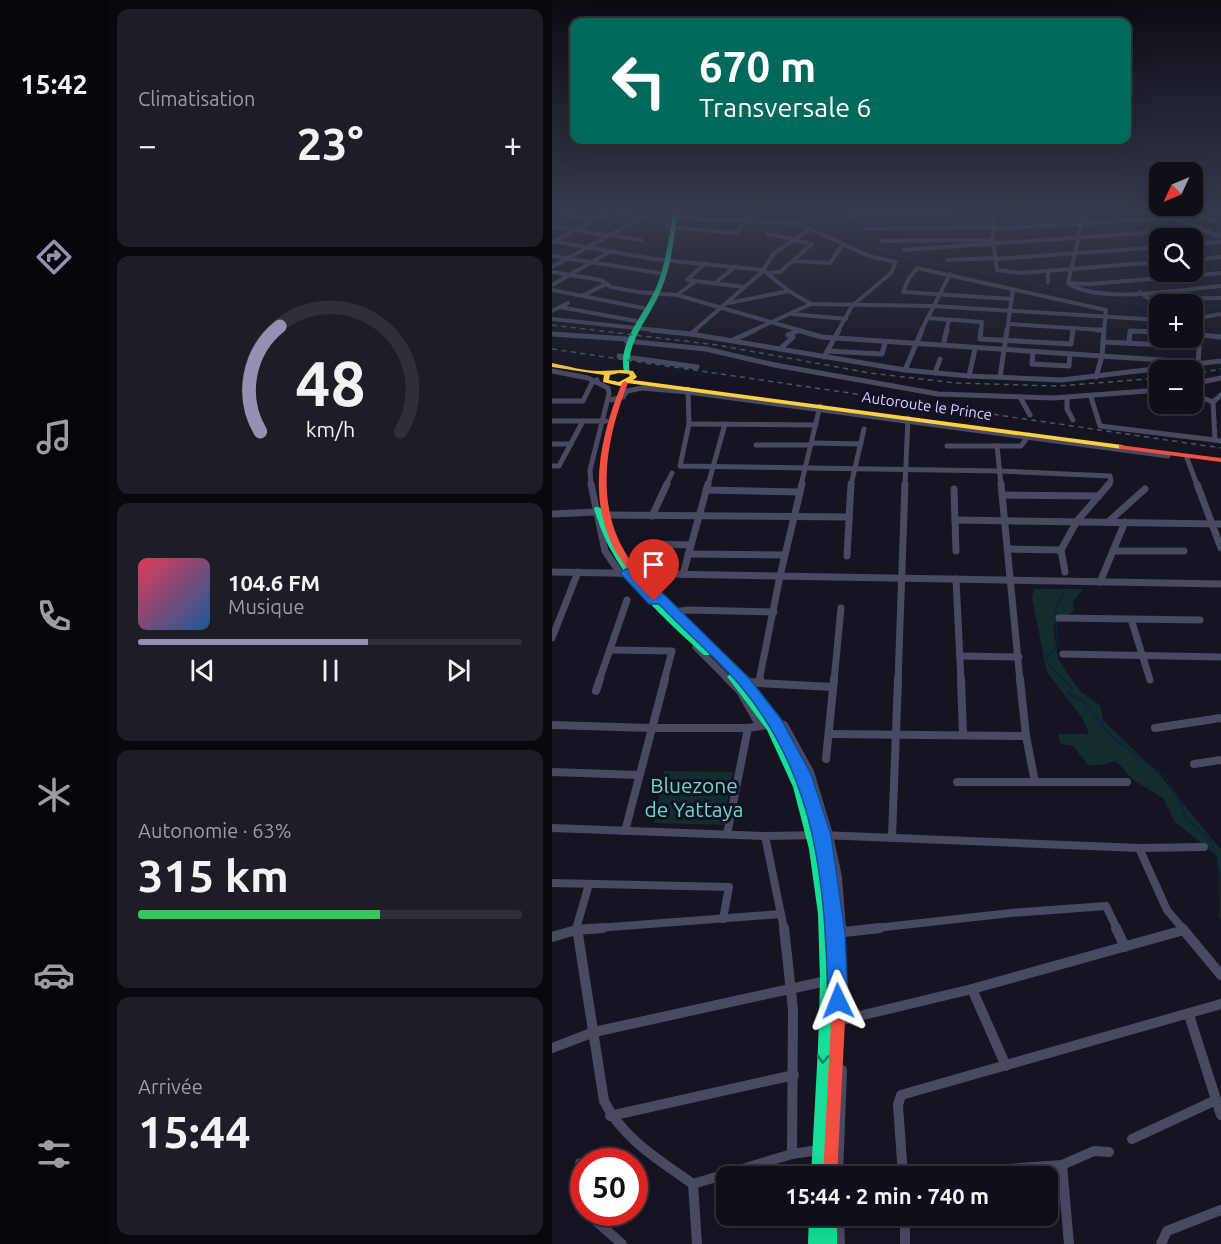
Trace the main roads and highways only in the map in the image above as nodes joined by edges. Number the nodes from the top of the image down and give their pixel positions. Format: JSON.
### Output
{"nodes":[{"id":1,"x":661,"y":267,"type":"edge"},
{"id":2,"x":662,"y":267,"type":"edge"},
{"id":3,"x":655,"y":292,"type":"junction"},
{"id":4,"x":634,"y":326,"type":"junction"},
{"id":5,"x":552,"y":368,"type":"edge"},
{"id":6,"x":614,"y":379,"type":"junction"},
{"id":7,"x":614,"y":400,"type":"junction"},
{"id":8,"x":1221,"y":460,"type":"edge"},
{"id":9,"x":599,"y":512,"type":"junction"},
{"id":10,"x":627,"y":573,"type":"junction"},
{"id":11,"x":768,"y":724,"type":"junction"},
{"id":12,"x":822,"y":835,"type":"junction"},
{"id":13,"x":841,"y":1021,"type":"road end"},
{"id":14,"x":835,"y":1139,"type":"road end"},
{"id":15,"x":818,"y":1166,"type":"edge"},
{"id":16,"x":831,"y":1166,"type":"edge"},
{"id":17,"x":817,"y":1226,"type":"edge"},
{"id":18,"x":830,"y":1226,"type":"edge"},
{"id":19,"x":816,"y":1244,"type":"edge"},
{"id":20,"x":829,"y":1244,"type":"edge"}],
"edges":[{"from":1,"to":3,"type":"main road"},
{"from":2,"to":3,"type":"main road"},
{"from":3,"to":4,"type":"main road"},
{"from":3,"to":4,"type":"main road"},
{"from":4,"to":6,"type":"main road"},
{"from":5,"to":6,"type":"main road","name":"Autoroute le Prince"},
{"from":6,"to":7,"type":"main road"},
{"from":6,"to":8,"type":"main road","name":"Autoroute le Prince"},
{"from":6,"to":8,"type":"main road","name":"Autoroute le Prince"},
{"from":7,"to":9,"type":"main road"},
{"from":7,"to":9,"type":"main road"},
{"from":9,"to":10,"type":"main road"},
{"from":10,"to":11,"type":"main road"},
{"from":10,"to":11,"type":"main road"},
{"from":11,"to":12,"type":"main road"},
{"from":11,"to":12,"type":"main road"},
{"from":12,"to":13,"type":"main road"},
{"from":12,"to":15,"type":"main road","one_way":true},
{"from":14,"to":16,"type":"main road"},
{"from":17,"to":19,"type":"main road"},
{"from":18,"to":20,"type":"main road"}]}
